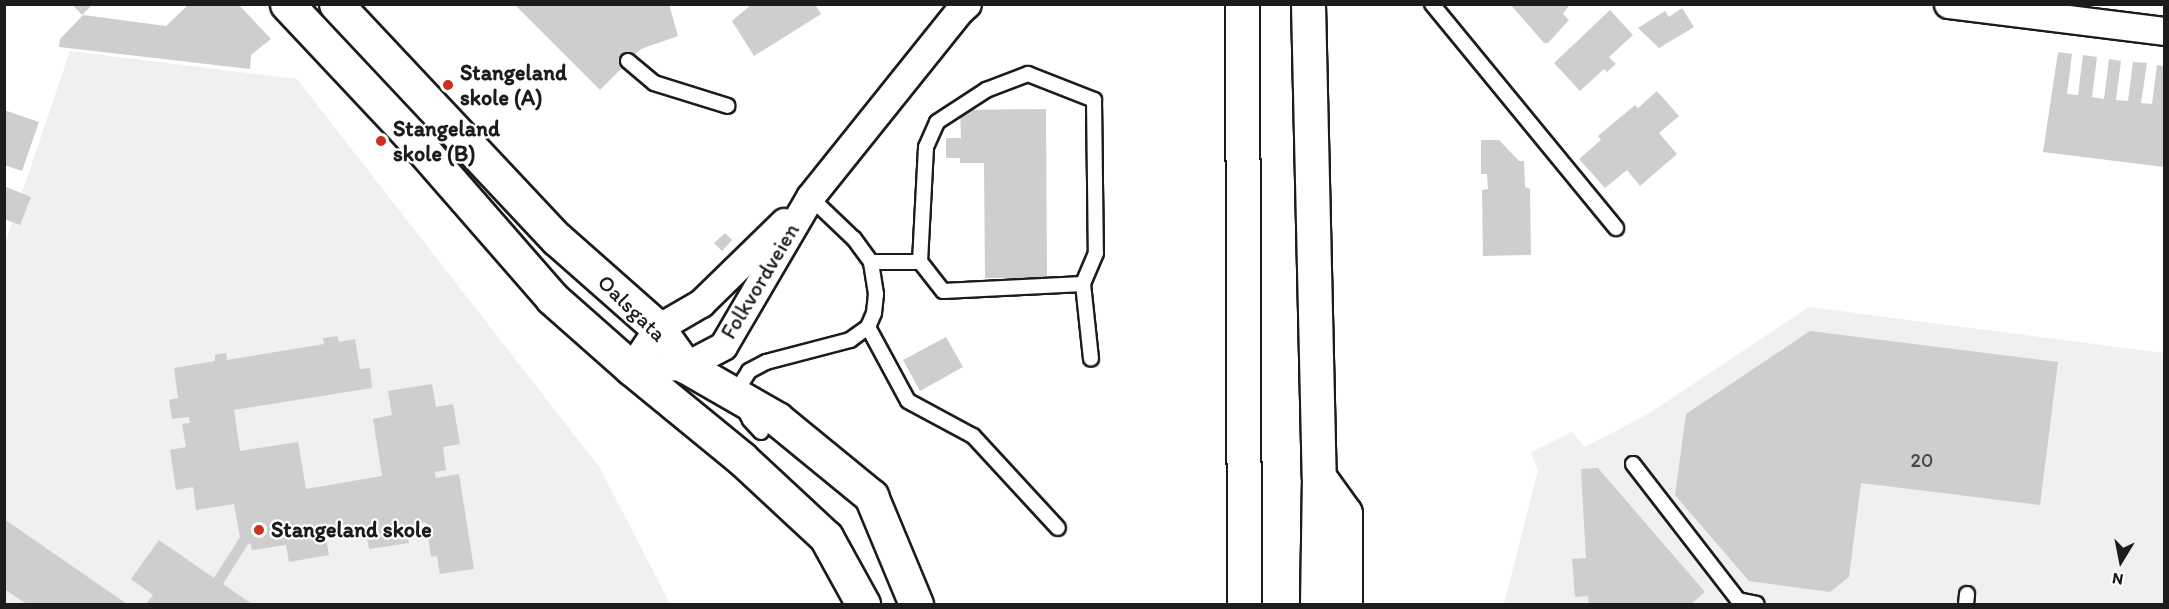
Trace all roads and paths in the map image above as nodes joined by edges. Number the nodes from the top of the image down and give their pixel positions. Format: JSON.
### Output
{"nodes":[{"id":1,"x":336,"y":4,"type":"edge"},
{"id":2,"x":1242,"y":4,"type":"edge"},
{"id":3,"x":1308,"y":4,"type":"edge"},
{"id":4,"x":1432,"y":4,"type":"edge"},
{"id":5,"x":1948,"y":4,"type":"edge"},
{"id":6,"x":293,"y":6,"type":"edge"},
{"id":7,"x":961,"y":6,"type":"edge"},
{"id":8,"x":2055,"y":11,"type":"edge"},
{"id":9,"x":2164,"y":31,"type":"edge"},
{"id":10,"x":628,"y":61,"type":"dead end"},
{"id":11,"x":728,"y":106,"type":"dead end"},
{"id":12,"x":810,"y":197,"type":"junction"},
{"id":13,"x":1616,"y":228,"type":"dead end"},
{"id":14,"x":871,"y":262,"type":"junction"},
{"id":15,"x":920,"y":262,"type":"junction"},
{"id":16,"x":1083,"y":284,"type":"junction"},
{"id":17,"x":868,"y":327,"type":"junction"},
{"id":18,"x":658,"y":328,"type":"junction"},
{"id":19,"x":1091,"y":359,"type":"dead end"},
{"id":20,"x":685,"y":366,"type":"junction"},
{"id":21,"x":631,"y":368,"type":"junction"},
{"id":22,"x":761,"y":432,"type":"dead end"},
{"id":23,"x":1633,"y":464,"type":"dead end"},
{"id":24,"x":1319,"y":477,"type":"junction"},
{"id":25,"x":1058,"y":528,"type":"dead end"},
{"id":26,"x":863,"y":604,"type":"edge"},
{"id":27,"x":916,"y":604,"type":"edge"},
{"id":28,"x":1244,"y":604,"type":"edge"},
{"id":29,"x":1317,"y":604,"type":"edge"},
{"id":30,"x":1345,"y":604,"type":"edge"},
{"id":31,"x":1756,"y":604,"type":"edge"}],
"edges":[{"from":1,"to":18,"type":"main road","name":"Oalsgata"},
{"from":2,"to":28,"type":"main road"},
{"from":3,"to":24,"type":"main road"},
{"from":4,"to":13,"type":"lane"},
{"from":5,"to":8,"type":"street"},
{"from":6,"to":21,"type":"main road","name":"Oalsgata"},
{"from":7,"to":12,"type":"street","name":"Folkvordveien"},
{"from":8,"to":9,"type":"street"},
{"from":10,"to":11,"type":"lane"},
{"from":12,"to":14,"type":"lane"},
{"from":12,"to":18,"type":"street","name":"Folkvordveien"},
{"from":12,"to":20,"type":"street","name":"Folkvordveien"},
{"from":14,"to":15,"type":"lane"},
{"from":14,"to":17,"type":"lane"},
{"from":15,"to":16,"type":"lane"},
{"from":15,"to":16,"type":"lane"},
{"from":16,"to":19,"type":"lane"},
{"from":17,"to":22,"type":"lane"},
{"from":17,"to":25,"type":"lane"},
{"from":18,"to":20,"type":"main road","name":"Oalsgata"},
{"from":18,"to":21,"type":"street","name":"Folkvordveien"},
{"from":20,"to":21,"type":"street","name":"Folkvordveien"},
{"from":20,"to":27,"type":"main road","name":"Oalsgata"},
{"from":21,"to":26,"type":"main road","name":"Oalsgata"},
{"from":23,"to":31,"type":"lane"},
{"from":24,"to":29,"type":"main road"},
{"from":24,"to":30,"type":"main road"}]}
